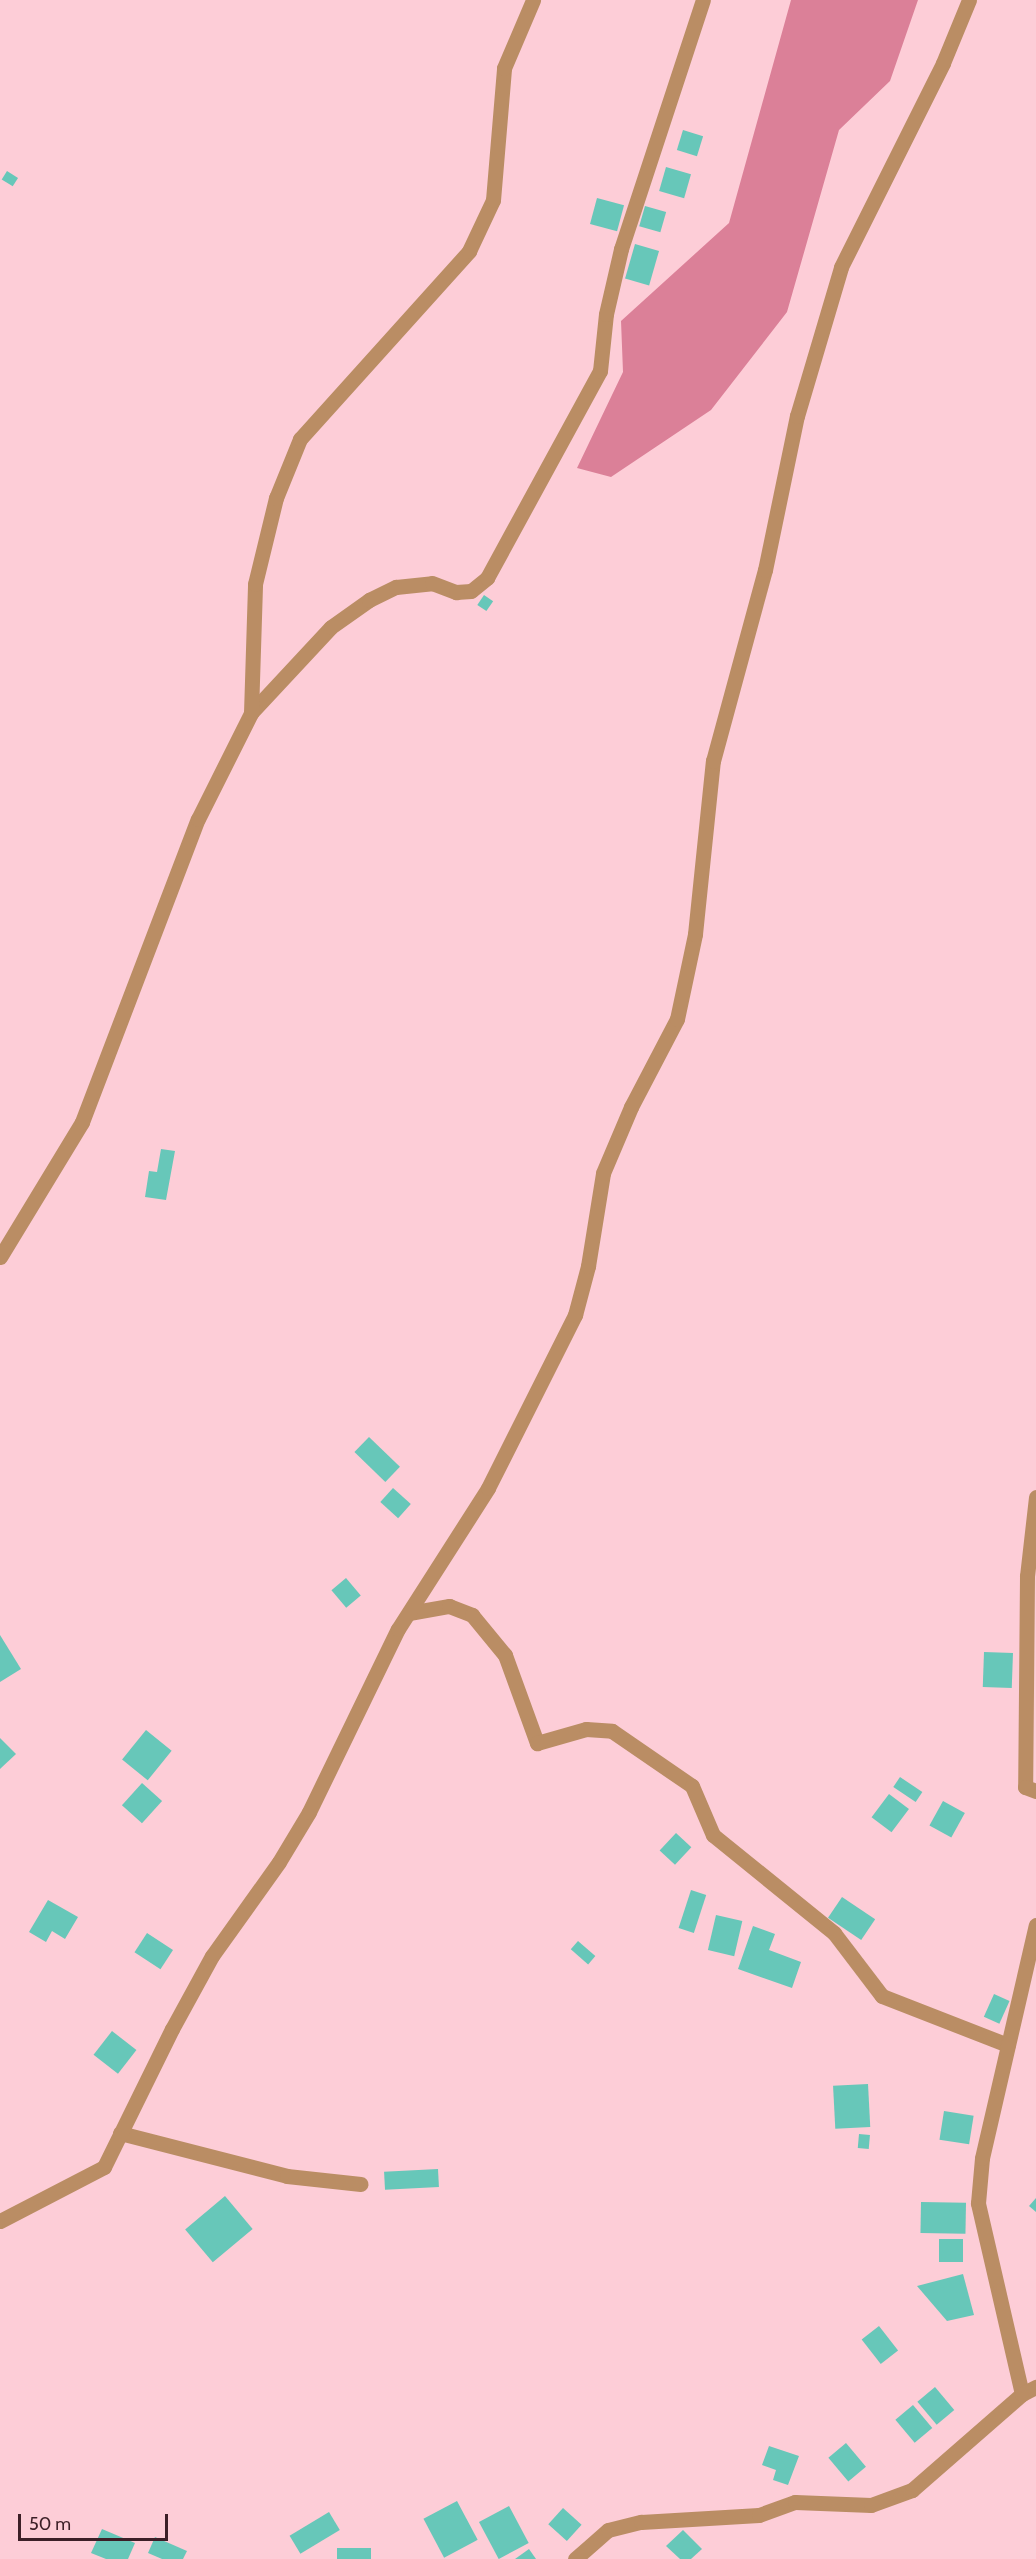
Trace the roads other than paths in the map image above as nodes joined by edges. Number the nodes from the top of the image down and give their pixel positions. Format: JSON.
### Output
{"nodes":[{"id":1,"x":533,"y":0,"type":"edge"},
{"id":2,"x":703,"y":0,"type":"edge"},
{"id":3,"x":969,"y":0,"type":"edge"},
{"id":4,"x":251,"y":713,"type":"junction"},
{"id":5,"x":0,"y":1257,"type":"edge"},
{"id":6,"x":1036,"y":1497,"type":"edge"},
{"id":7,"x":409,"y":1613,"type":"junction"},
{"id":8,"x":1036,"y":1791,"type":"edge"},
{"id":9,"x":1036,"y":1925,"type":"edge"},
{"id":10,"x":1008,"y":2045,"type":"junction"},
{"id":11,"x":120,"y":2133,"type":"junction"},
{"id":12,"x":361,"y":2184,"type":"dead end"},
{"id":13,"x":0,"y":2221,"type":"edge"},
{"id":14,"x":1029,"y":2391,"type":"edge"},
{"id":15,"x":583,"y":2557,"type":"edge"}],
"edges":[{"from":1,"to":4,"type":"street"},
{"from":2,"to":4,"type":"street"},
{"from":3,"to":7,"type":"street"},
{"from":4,"to":5,"type":"street"},
{"from":6,"to":8,"type":"street"},
{"from":7,"to":10,"type":"street"},
{"from":7,"to":11,"type":"street"},
{"from":9,"to":10,"type":"street"},
{"from":10,"to":14,"type":"street"},
{"from":11,"to":12,"type":"street"},
{"from":11,"to":13,"type":"street"},
{"from":14,"to":15,"type":"street"}]}
